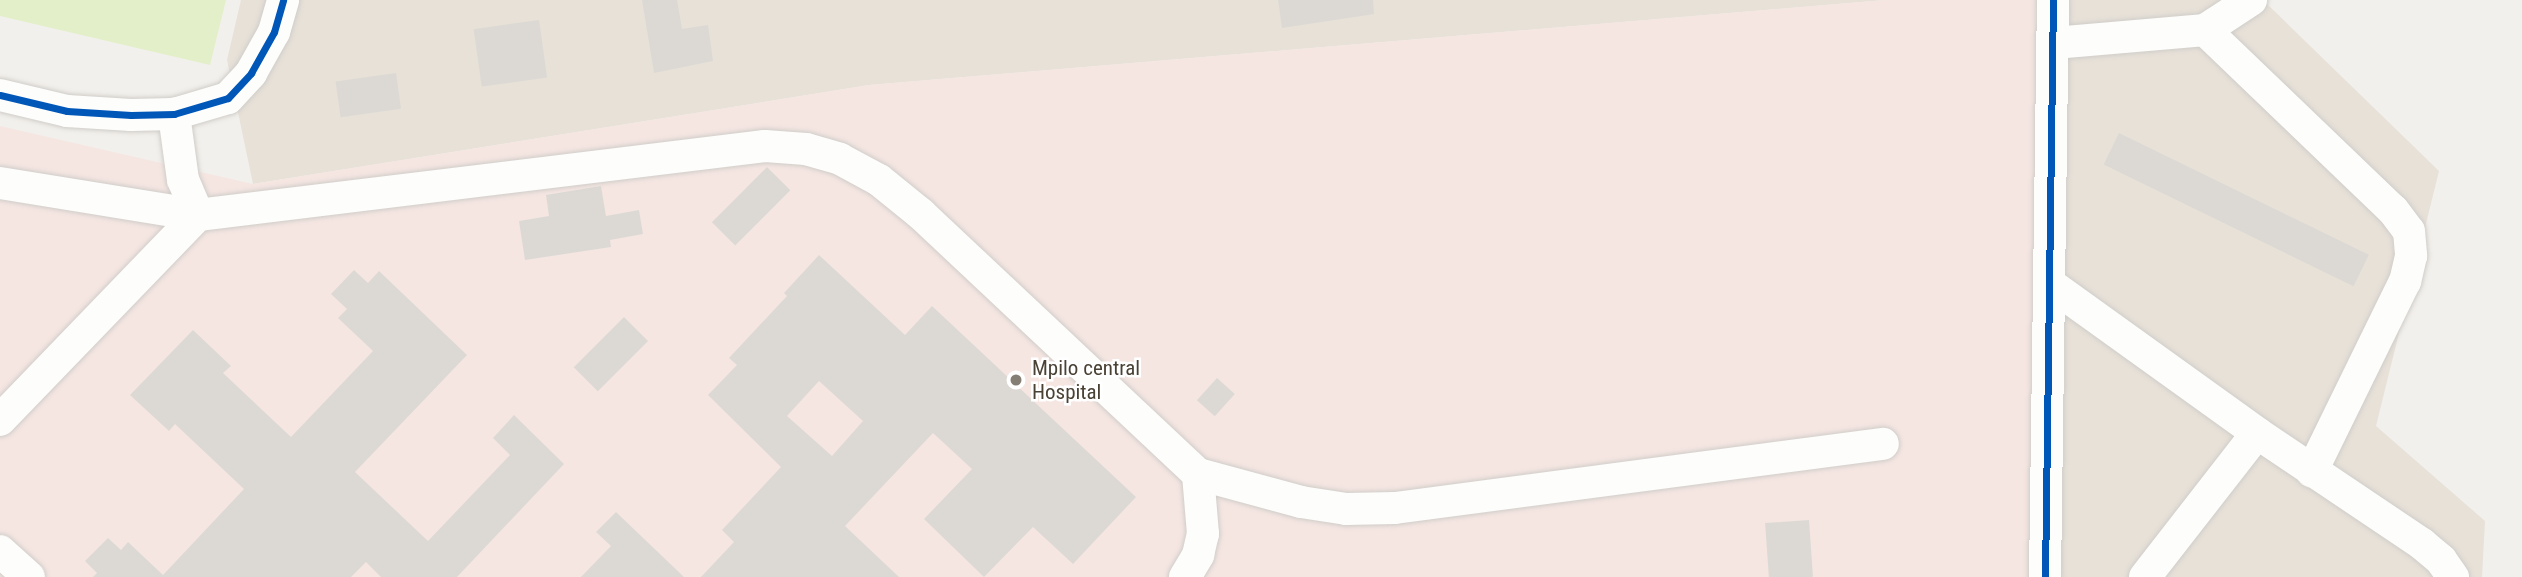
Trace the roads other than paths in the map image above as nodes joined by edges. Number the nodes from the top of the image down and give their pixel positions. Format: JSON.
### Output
{"nodes":[{"id":1,"x":283,"y":0,"type":"edge"},
{"id":2,"x":2053,"y":0,"type":"edge"},
{"id":3,"x":2251,"y":0,"type":"edge"},
{"id":4,"x":2205,"y":30,"type":"junction"},
{"id":5,"x":2054,"y":43,"type":"junction"},
{"id":6,"x":0,"y":95,"type":"edge"},
{"id":7,"x":174,"y":114,"type":"junction"},
{"id":8,"x":0,"y":183,"type":"edge"},
{"id":9,"x":198,"y":215,"type":"junction"},
{"id":10,"x":2049,"y":284,"type":"junction"},
{"id":11,"x":0,"y":420,"type":"edge"},
{"id":12,"x":2257,"y":433,"type":"junction"},
{"id":13,"x":1883,"y":444,"type":"dead end"},
{"id":14,"x":2312,"y":471,"type":"junction"},
{"id":15,"x":1198,"y":474,"type":"junction"},
{"id":16,"x":0,"y":551,"type":"edge"},
{"id":17,"x":29,"y":577,"type":"edge"},
{"id":18,"x":1185,"y":577,"type":"edge"},
{"id":19,"x":2045,"y":577,"type":"edge"},
{"id":20,"x":2145,"y":577,"type":"edge"},
{"id":21,"x":2453,"y":577,"type":"edge"}],
"edges":[{"from":1,"to":7,"type":"street"},
{"from":2,"to":5,"type":"street"},
{"from":3,"to":4,"type":"street"},
{"from":4,"to":5,"type":"street"},
{"from":4,"to":14,"type":"street"},
{"from":5,"to":10,"type":"street"},
{"from":6,"to":7,"type":"street"},
{"from":7,"to":9,"type":"street"},
{"from":8,"to":9,"type":"street"},
{"from":9,"to":11,"type":"street"},
{"from":9,"to":15,"type":"street"},
{"from":10,"to":12,"type":"street"},
{"from":10,"to":19,"type":"street"},
{"from":12,"to":14,"type":"street"},
{"from":12,"to":20,"type":"street"},
{"from":13,"to":15,"type":"street"},
{"from":14,"to":21,"type":"street"},
{"from":15,"to":18,"type":"street"},
{"from":16,"to":17,"type":"street"}]}
